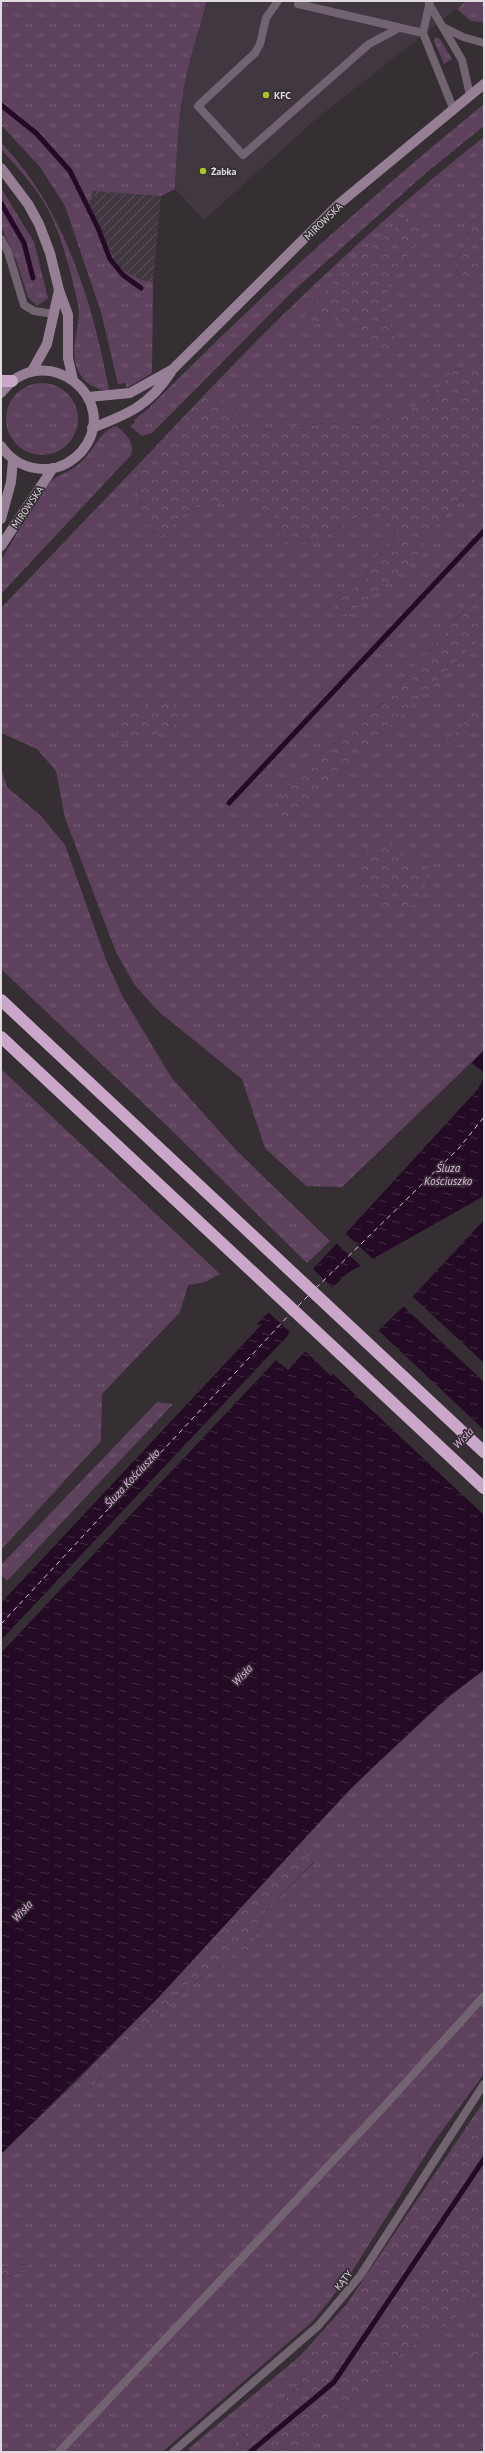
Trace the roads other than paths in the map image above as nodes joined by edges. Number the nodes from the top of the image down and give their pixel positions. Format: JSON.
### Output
{"nodes":[{"id":1,"x":278,"y":1,"type":"edge"},
{"id":2,"x":299,"y":1,"type":"edge"},
{"id":3,"x":429,"y":3,"type":"edge"},
{"id":4,"x":399,"y":28,"type":"junction"},
{"id":5,"x":444,"y":28,"type":"junction"},
{"id":6,"x":423,"y":33,"type":"junction"},
{"id":7,"x":484,"y":43,"type":"edge"},
{"id":8,"x":484,"y":84,"type":"edge"},
{"id":9,"x":470,"y":95,"type":"junction"},
{"id":10,"x":454,"y":108,"type":"junction"},
{"id":11,"x":1,"y":168,"type":"edge"},
{"id":12,"x":1,"y":239,"type":"edge"},
{"id":13,"x":58,"y":290,"type":"junction"},
{"id":14,"x":54,"y":314,"type":"junction"},
{"id":15,"x":173,"y":369,"type":"junction"},
{"id":16,"x":32,"y":371,"type":"junction"},
{"id":17,"x":73,"y":380,"type":"junction"},
{"id":18,"x":7,"y":381,"type":"edge"},
{"id":19,"x":1,"y":393,"type":"edge"},
{"id":20,"x":88,"y":397,"type":"junction"},
{"id":21,"x":92,"y":428,"type":"junction"},
{"id":22,"x":1,"y":446,"type":"edge"},
{"id":23,"x":14,"y":460,"type":"junction"},
{"id":24,"x":53,"y":468,"type":"junction"},
{"id":25,"x":1,"y":519,"type":"edge"},
{"id":26,"x":1,"y":546,"type":"edge"},
{"id":27,"x":1,"y":1000,"type":"edge"},
{"id":28,"x":1,"y":1037,"type":"edge"},
{"id":29,"x":484,"y":1452,"type":"edge"},
{"id":30,"x":484,"y":1488,"type":"edge"},
{"id":31,"x":484,"y":1996,"type":"edge"},
{"id":32,"x":484,"y":2084,"type":"edge"},
{"id":33,"x":59,"y":2452,"type":"edge"},
{"id":34,"x":173,"y":2452,"type":"edge"}],
"edges":[{"from":1,"to":4,"type":"lane"},
{"from":2,"to":4,"type":"lane"},
{"from":3,"to":5,"type":"lane"},
{"from":3,"to":6,"type":"lane"},
{"from":4,"to":6,"type":"lane"},
{"from":5,"to":7,"type":"lane"},
{"from":5,"to":9,"type":"lane"},
{"from":6,"to":10,"type":"lane"},
{"from":8,"to":9,"type":"main road","name":"MIROWSKA"},
{"from":9,"to":10,"type":"main road","name":"MIROWSKA"},
{"from":10,"to":15,"type":"main road","name":"MIROWSKA"},
{"from":11,"to":13,"type":"main road"},
{"from":12,"to":14,"type":"lane"},
{"from":13,"to":14,"type":"main road"},
{"from":13,"to":17,"type":"main road"},
{"from":14,"to":16,"type":"main road"},
{"from":15,"to":20,"type":"main road","name":"MIROWSKA"},
{"from":15,"to":21,"type":"main road","name":"MIROWSKA"},
{"from":16,"to":17,"type":"main road"},
{"from":16,"to":18,"type":"main road"},
{"from":17,"to":20,"type":"main road"},
{"from":18,"to":19,"type":"main road"},
{"from":20,"to":21,"type":"main road"},
{"from":21,"to":24,"type":"main road"},
{"from":22,"to":23,"type":"main road"},
{"from":23,"to":24,"type":"main road"},
{"from":23,"to":25,"type":"main road","name":"MIROWSKA"},
{"from":24,"to":26,"type":"main road","name":"MIROWSKA"},
{"from":27,"to":29,"type":"highway"},
{"from":28,"to":30,"type":"highway"},
{"from":31,"to":33,"type":"lane"},
{"from":32,"to":34,"type":"lane","name":"KĄTY"}]}
